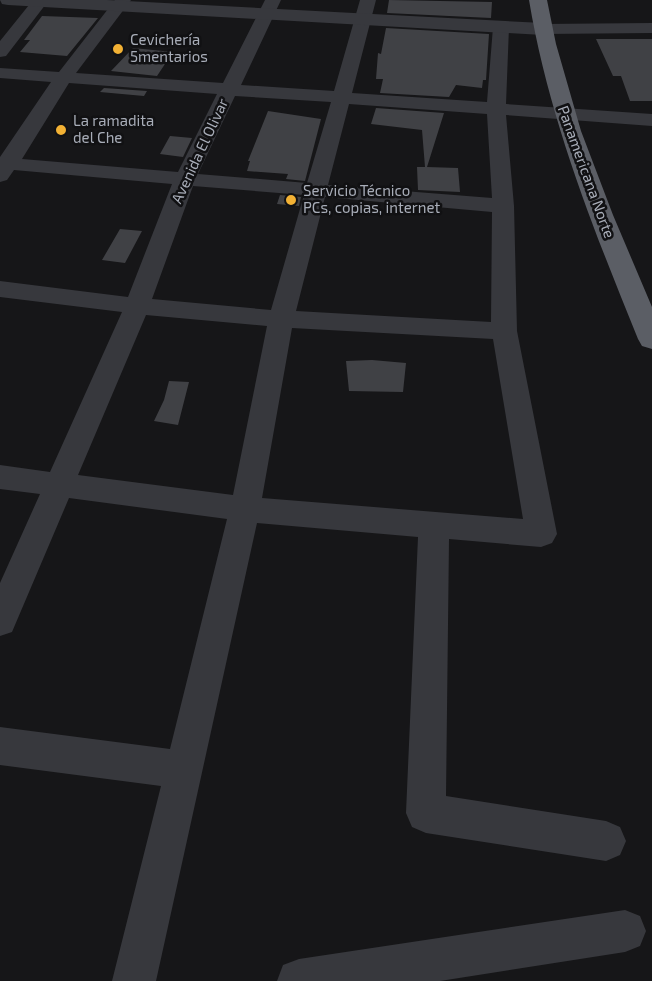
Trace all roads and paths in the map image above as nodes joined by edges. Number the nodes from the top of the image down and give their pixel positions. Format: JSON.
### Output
{"nodes":[{"id":1,"x":8,"y":0,"type":"edge"},
{"id":2,"x":538,"y":0,"type":"edge"},
{"id":3,"x":40,"y":1,"type":"edge"},
{"id":4,"x":121,"y":3,"type":"edge"},
{"id":5,"x":270,"y":7,"type":"edge"},
{"id":6,"x":366,"y":10,"type":"edge"},
{"id":7,"x":501,"y":27,"type":"junction"},
{"id":8,"x":652,"y":28,"type":"edge"},
{"id":9,"x":543,"y":29,"type":"junction"},
{"id":10,"x":0,"y":52,"type":"edge"},
{"id":11,"x":0,"y":74,"type":"edge"},
{"id":12,"x":64,"y":77,"type":"junction"},
{"id":13,"x":229,"y":89,"type":"junction"},
{"id":14,"x":341,"y":97,"type":"junction"},
{"id":15,"x":496,"y":109,"type":"junction"},
{"id":16,"x":563,"y":113,"type":"junction"},
{"id":17,"x":652,"y":120,"type":"edge"},
{"id":18,"x":3,"y":168,"type":"edge"},
{"id":19,"x":185,"y":179,"type":"junction"},
{"id":20,"x":315,"y":190,"type":"junction"},
{"id":21,"x":503,"y":206,"type":"junction"},
{"id":22,"x":0,"y":289,"type":"edge"},
{"id":23,"x":136,"y":306,"type":"junction"},
{"id":24,"x":281,"y":319,"type":"junction"},
{"id":25,"x":504,"y":331,"type":"junction"},
{"id":26,"x":652,"y":339,"type":"edge"},
{"id":27,"x":0,"y":477,"type":"edge"},
{"id":28,"x":59,"y":485,"type":"junction"},
{"id":29,"x":245,"y":509,"type":"junction"},
{"id":30,"x":434,"y":525,"type":"junction"},
{"id":31,"x":0,"y":621,"type":"edge"},
{"id":32,"x":0,"y":746,"type":"edge"},
{"id":33,"x":183,"y":770,"type":"junction"},
{"id":34,"x":606,"y":841,"type":"dead end"},
{"id":35,"x":625,"y":931,"type":"dead end"},
{"id":36,"x":134,"y":981,"type":"edge"},
{"id":37,"x":299,"y":981,"type":"edge"}],
"edges":[{"from":1,"to":3,"type":"street"},
{"from":2,"to":9,"type":"highway","name":"Panamericana Norte"},
{"from":3,"to":4,"type":"street"},
{"from":3,"to":10,"type":"street"},
{"from":4,"to":5,"type":"street"},
{"from":4,"to":12,"type":"street"},
{"from":5,"to":6,"type":"street"},
{"from":5,"to":13,"type":"street","name":"Avenida El Olivar"},
{"from":6,"to":7,"type":"street"},
{"from":6,"to":14,"type":"street"},
{"from":7,"to":9,"type":"street"},
{"from":7,"to":15,"type":"street"},
{"from":8,"to":9,"type":"street"},
{"from":9,"to":16,"type":"highway","name":"Panamericana Norte"},
{"from":11,"to":12,"type":"street"},
{"from":12,"to":13,"type":"street"},
{"from":12,"to":18,"type":"street"},
{"from":13,"to":14,"type":"street"},
{"from":13,"to":19,"type":"street","name":"Avenida El Olivar"},
{"from":14,"to":15,"type":"street"},
{"from":14,"to":20,"type":"street"},
{"from":15,"to":16,"type":"street"},
{"from":15,"to":21,"type":"street"},
{"from":16,"to":17,"type":"street"},
{"from":16,"to":26,"type":"highway","name":"Panamericana Norte"},
{"from":18,"to":19,"type":"street"},
{"from":19,"to":20,"type":"street"},
{"from":19,"to":23,"type":"street","name":"Avenida El Olivar"},
{"from":20,"to":21,"type":"street"},
{"from":20,"to":24,"type":"street"},
{"from":21,"to":25,"type":"street"},
{"from":22,"to":23,"type":"street"},
{"from":23,"to":24,"type":"street"},
{"from":23,"to":28,"type":"street","name":"Avenida El Olivar"},
{"from":24,"to":25,"type":"street"},
{"from":24,"to":29,"type":"street"},
{"from":25,"to":30,"type":"street"},
{"from":27,"to":28,"type":"street"},
{"from":28,"to":29,"type":"street"},
{"from":28,"to":31,"type":"street","name":"Avenida El Olivar"},
{"from":29,"to":30,"type":"street"},
{"from":29,"to":33,"type":"street"},
{"from":30,"to":34,"type":"street"},
{"from":32,"to":33,"type":"street"},
{"from":33,"to":36,"type":"street"},
{"from":35,"to":37,"type":"street"}]}
